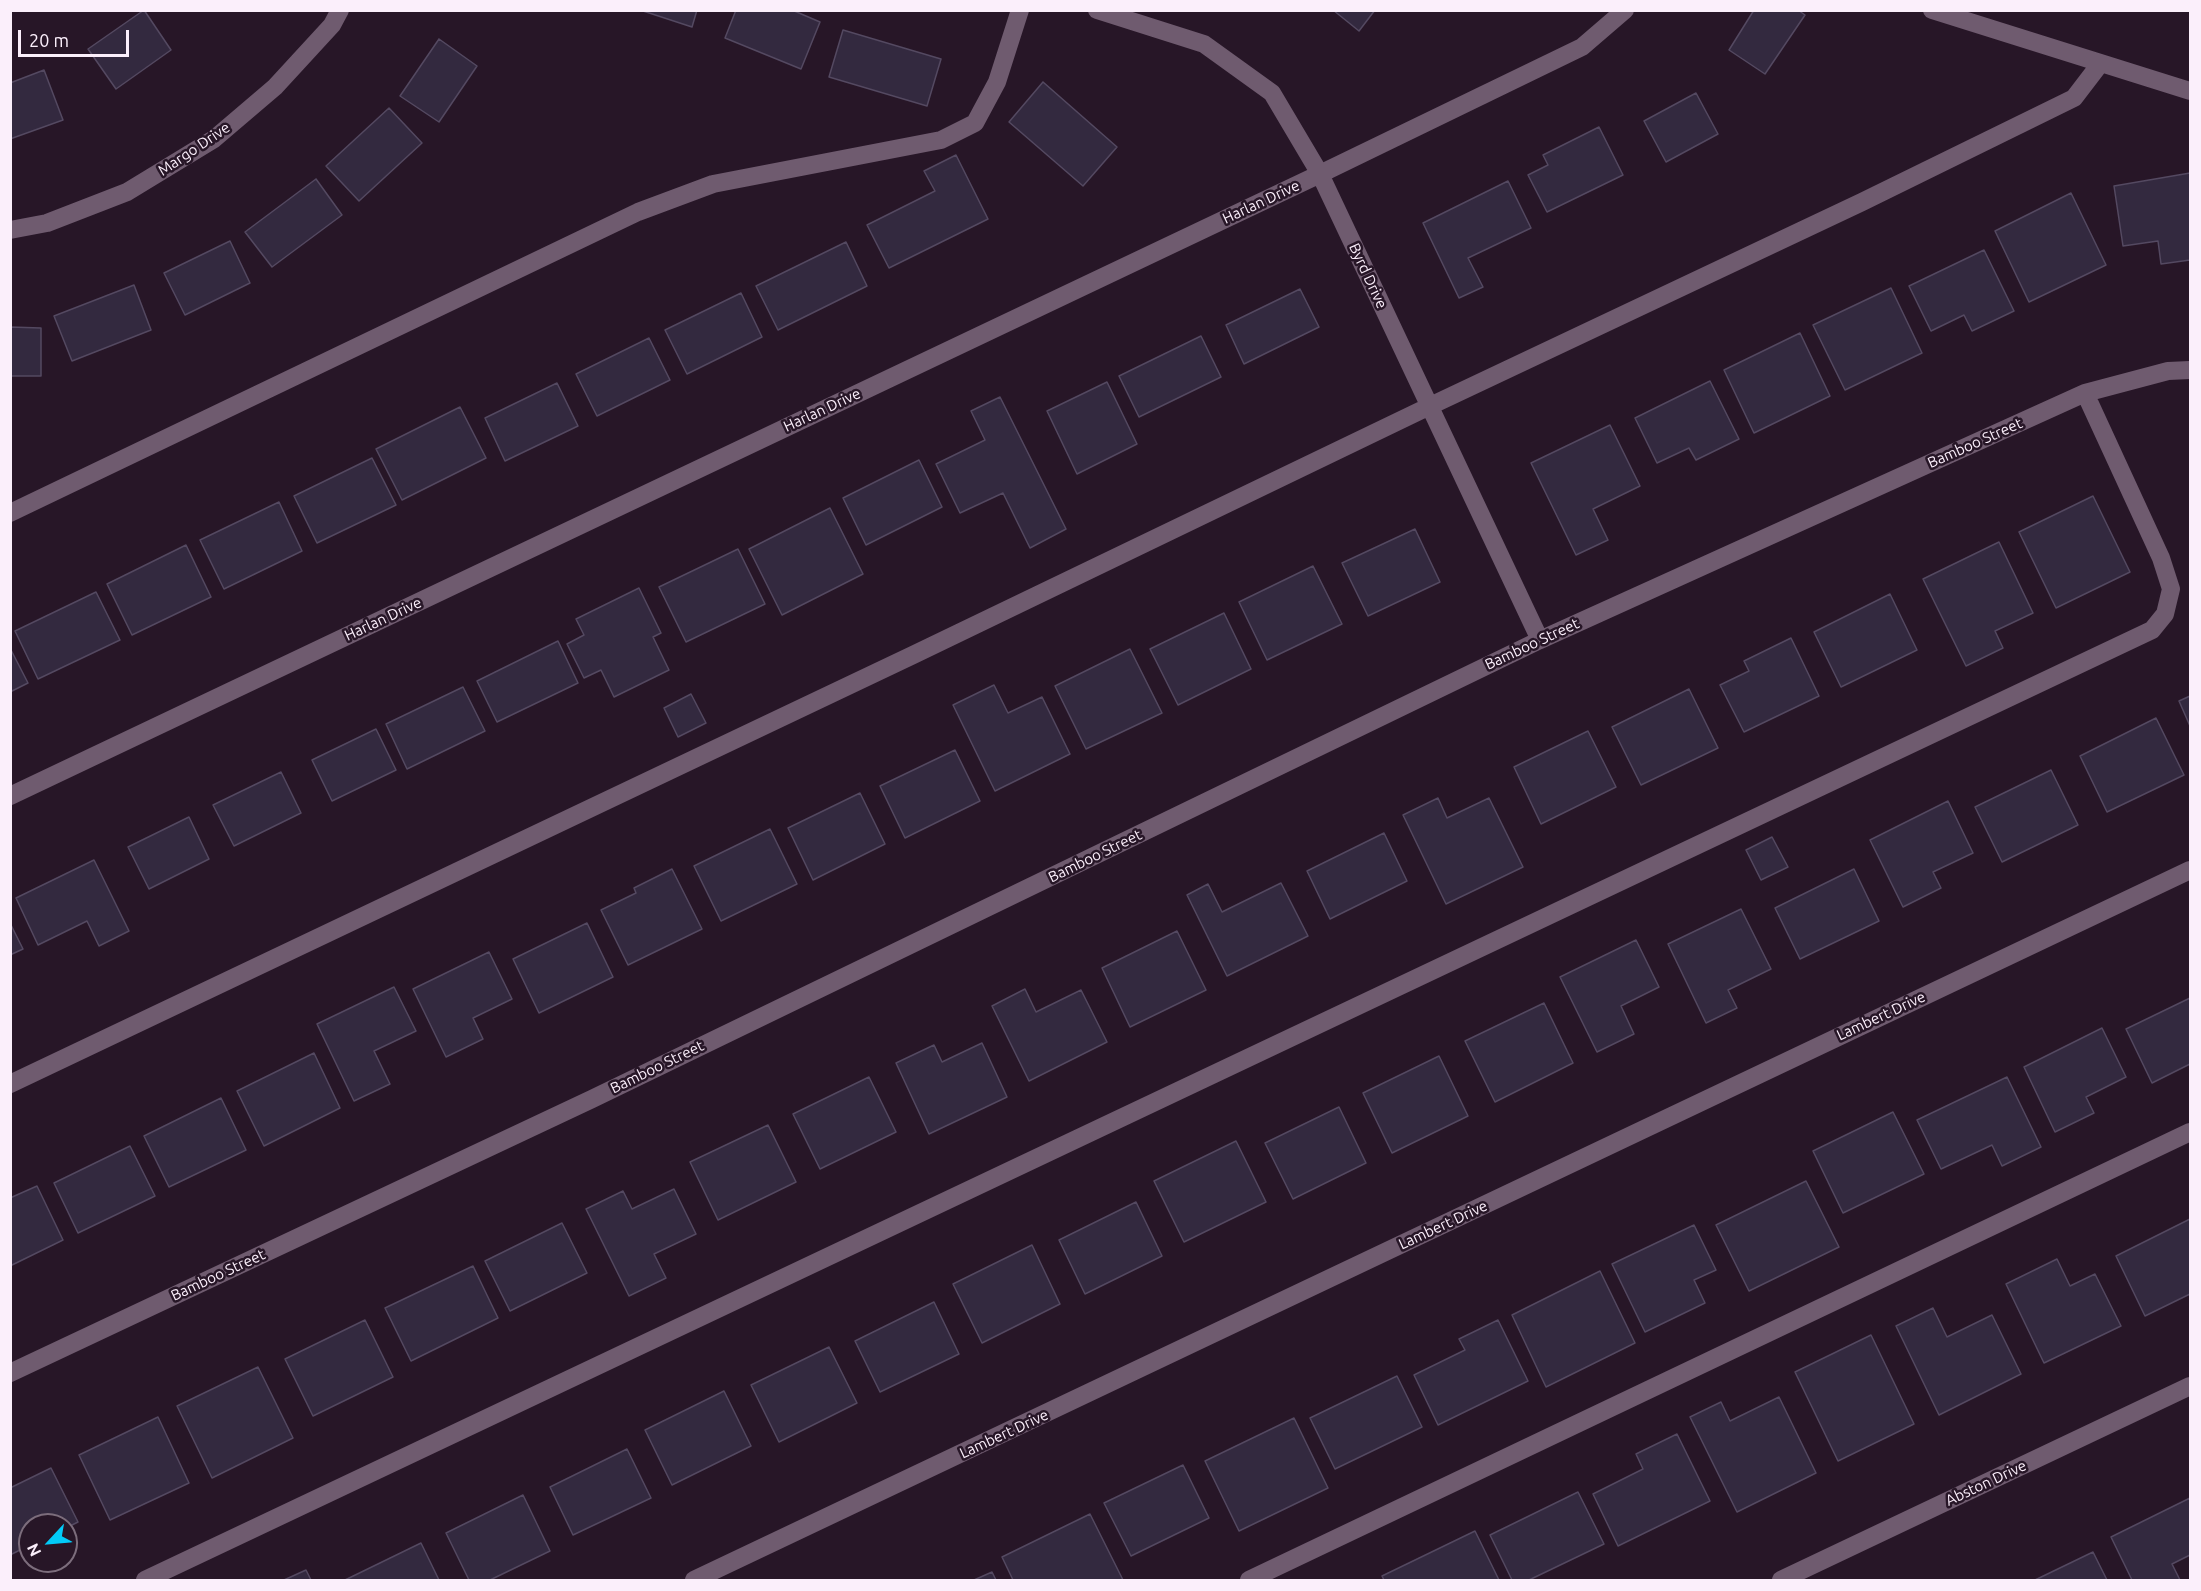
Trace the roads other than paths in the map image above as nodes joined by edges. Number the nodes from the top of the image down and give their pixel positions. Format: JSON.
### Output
{"nodes":[{"id":1,"x":340,"y":10,"type":"edge"},
{"id":2,"x":1020,"y":10,"type":"edge"},
{"id":3,"x":1097,"y":10,"type":"edge"},
{"id":4,"x":1625,"y":10,"type":"edge"},
{"id":5,"x":1932,"y":10,"type":"edge"},
{"id":6,"x":2100,"y":64,"type":"junction"},
{"id":7,"x":2190,"y":91,"type":"edge"},
{"id":8,"x":1320,"y":174,"type":"junction"},
{"id":9,"x":10,"y":230,"type":"edge"},
{"id":10,"x":2190,"y":370,"type":"edge"},
{"id":11,"x":2085,"y":393,"type":"junction"},
{"id":12,"x":1430,"y":406,"type":"junction"},
{"id":13,"x":10,"y":513,"type":"edge"},
{"id":14,"x":1540,"y":640,"type":"junction"},
{"id":15,"x":10,"y":796,"type":"edge"},
{"id":16,"x":2190,"y":870,"type":"edge"},
{"id":17,"x":10,"y":1084,"type":"edge"},
{"id":18,"x":2190,"y":1132,"type":"edge"},
{"id":19,"x":10,"y":1373,"type":"edge"},
{"id":20,"x":2190,"y":1386,"type":"edge"},
{"id":21,"x":145,"y":1581,"type":"edge"},
{"id":22,"x":694,"y":1581,"type":"edge"},
{"id":23,"x":1249,"y":1581,"type":"edge"},
{"id":24,"x":1782,"y":1581,"type":"edge"}],
"edges":[{"from":1,"to":9,"type":"street","name":"Margo Drive"},
{"from":2,"to":13,"type":"street"},
{"from":3,"to":8,"type":"street","name":"Byrd Drive"},
{"from":4,"to":8,"type":"street","name":"Harlan Drive"},
{"from":5,"to":6,"type":"street"},
{"from":6,"to":7,"type":"street"},
{"from":6,"to":12,"type":"street"},
{"from":8,"to":12,"type":"street","name":"Byrd Drive"},
{"from":8,"to":15,"type":"street","name":"Harlan Drive"},
{"from":10,"to":11,"type":"street","name":"Bamboo Street"},
{"from":11,"to":14,"type":"street","name":"Bamboo Street"},
{"from":11,"to":21,"type":"street"},
{"from":12,"to":14,"type":"street","name":"Byrd Drive"},
{"from":12,"to":17,"type":"street"},
{"from":14,"to":19,"type":"street","name":"Bamboo Street"},
{"from":16,"to":22,"type":"street","name":"Lambert Drive"},
{"from":18,"to":23,"type":"street"},
{"from":20,"to":24,"type":"street","name":"Abston Drive"}]}
